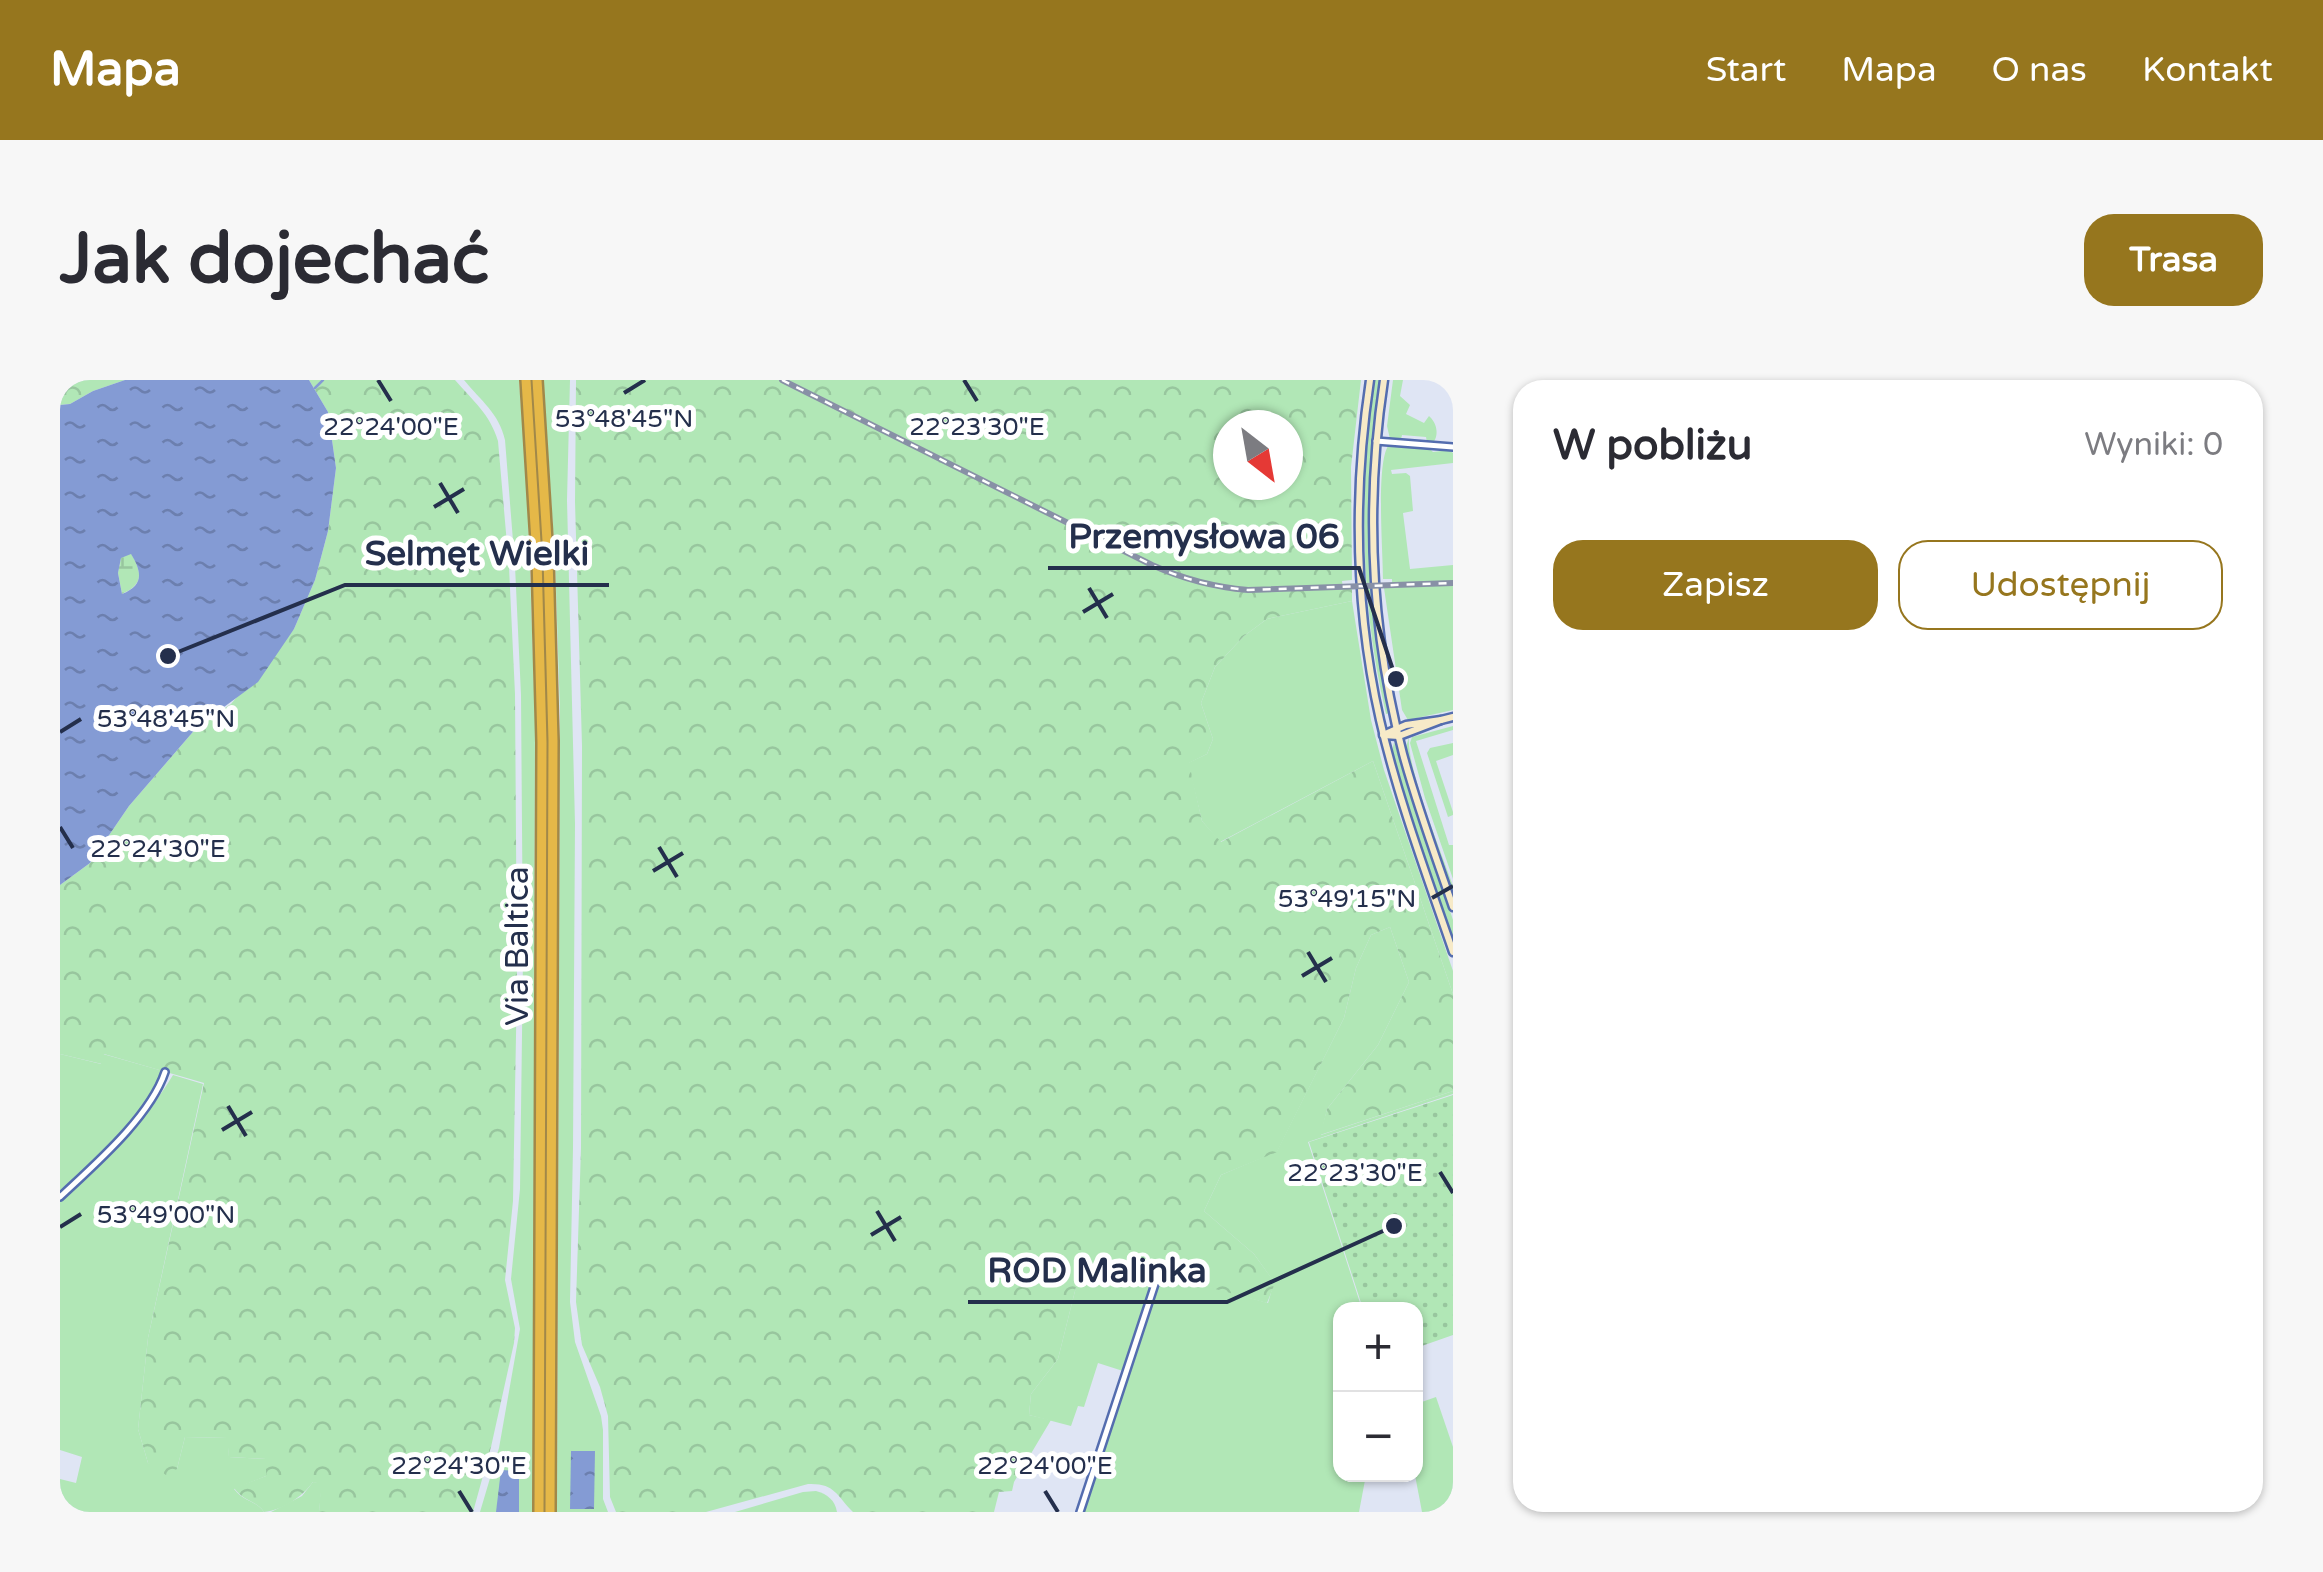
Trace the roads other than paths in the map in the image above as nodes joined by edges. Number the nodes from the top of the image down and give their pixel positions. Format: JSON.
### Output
{"nodes":[{"id":1,"x":526,"y":380,"type":"edge"},
{"id":2,"x":536,"y":380,"type":"edge"},
{"id":3,"x":1370,"y":380,"type":"edge"},
{"id":4,"x":1384,"y":380,"type":"edge"},
{"id":5,"x":1376,"y":441,"type":"junction"},
{"id":6,"x":1453,"y":448,"type":"edge"},
{"id":7,"x":1453,"y":716,"type":"edge"},
{"id":8,"x":1398,"y":732,"type":"junction"},
{"id":9,"x":1383,"y":735,"type":"junction"},
{"id":10,"x":1453,"y":908,"type":"edge"},
{"id":11,"x":1453,"y":952,"type":"edge"},
{"id":12,"x":165,"y":1072,"type":"dead end"},
{"id":13,"x":60,"y":1197,"type":"edge"},
{"id":14,"x":1156,"y":1281,"type":"dead end"},
{"id":15,"x":539,"y":1512,"type":"edge"},
{"id":16,"x":550,"y":1512,"type":"edge"},
{"id":17,"x":1080,"y":1512,"type":"edge"}],
"edges":[{"from":1,"to":15,"type":"highway","name":"Via Baltica"},
{"from":2,"to":16,"type":"highway","name":"Via Baltica"},
{"from":3,"to":9,"type":"main road"},
{"from":4,"to":5,"type":"main road"},
{"from":5,"to":6,"type":"street"},
{"from":5,"to":8,"type":"main road"},
{"from":7,"to":8,"type":"main road"},
{"from":8,"to":9,"type":"main road"},
{"from":8,"to":10,"type":"main road"},
{"from":9,"to":11,"type":"main road"},
{"from":12,"to":13,"type":"street"},
{"from":14,"to":17,"type":"street"}]}
